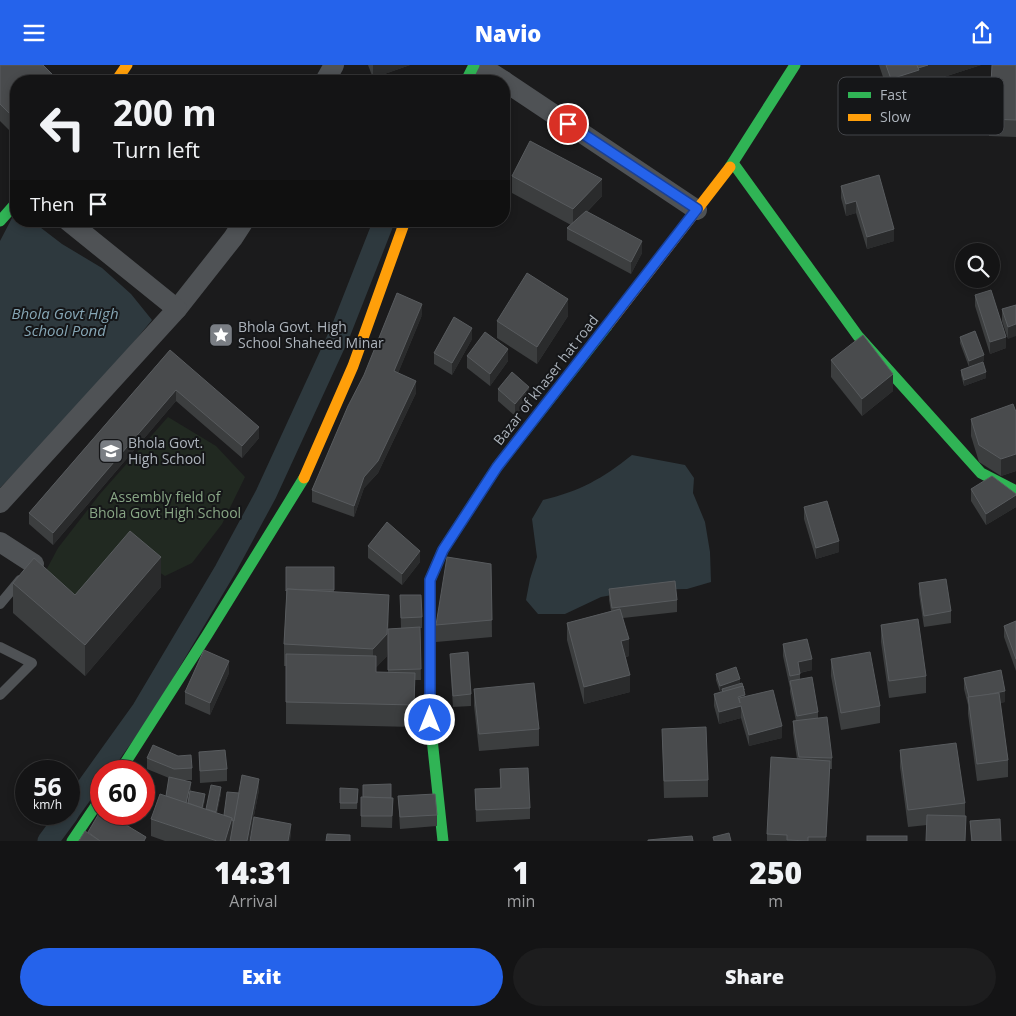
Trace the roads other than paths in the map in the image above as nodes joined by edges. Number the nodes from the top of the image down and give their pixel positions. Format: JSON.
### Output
{"nodes":[{"id":1,"x":479,"y":65,"type":"edge"},
{"id":2,"x":795,"y":65,"type":"edge"},
{"id":3,"x":495,"y":75,"type":"edge"},
{"id":4,"x":510,"y":85,"type":"edge"},
{"id":5,"x":733,"y":163,"type":"junction"},
{"id":6,"x":697,"y":209,"type":"junction"},
{"id":7,"x":10,"y":210,"type":"edge"},
{"id":8,"x":0,"y":221,"type":"edge"},
{"id":9,"x":75,"y":227,"type":"edge"},
{"id":10,"x":403,"y":227,"type":"edge"},
{"id":11,"x":238,"y":230,"type":"edge"},
{"id":12,"x":177,"y":309,"type":"junction"},
{"id":13,"x":1016,"y":491,"type":"edge"},
{"id":14,"x":0,"y":503,"type":"edge"},
{"id":15,"x":0,"y":541,"type":"edge"},
{"id":16,"x":34,"y":564,"type":"joint"},
{"id":17,"x":0,"y":604,"type":"edge"},
{"id":18,"x":0,"y":647,"type":"edge"},
{"id":19,"x":0,"y":695,"type":"edge"},
{"id":20,"x":127,"y":760,"type":"edge"},
{"id":21,"x":90,"y":815,"type":"edge"},
{"id":22,"x":72,"y":841,"type":"edge"},
{"id":23,"x":443,"y":841,"type":"edge"}],
"edges":[{"from":1,"to":3,"type":"street"},
{"from":2,"to":5,"type":"street","name":"Bazar of khaser hat road"},
{"from":4,"to":6,"type":"street"},
{"from":5,"to":6,"type":"street","name":"Bazar of khaser hat road"},
{"from":5,"to":13,"type":"street"},
{"from":6,"to":23,"type":"street","name":"Bazar of khaser hat road"},
{"from":7,"to":8,"type":"street"},
{"from":9,"to":12,"type":"street"},
{"from":10,"to":20,"type":"street"},
{"from":11,"to":12,"type":"street"},
{"from":12,"to":14,"type":"street"},
{"from":15,"to":16,"type":"street"},
{"from":16,"to":17,"type":"lane"},
{"from":18,"to":19,"type":"lane"},
{"from":21,"to":22,"type":"street"}]}
